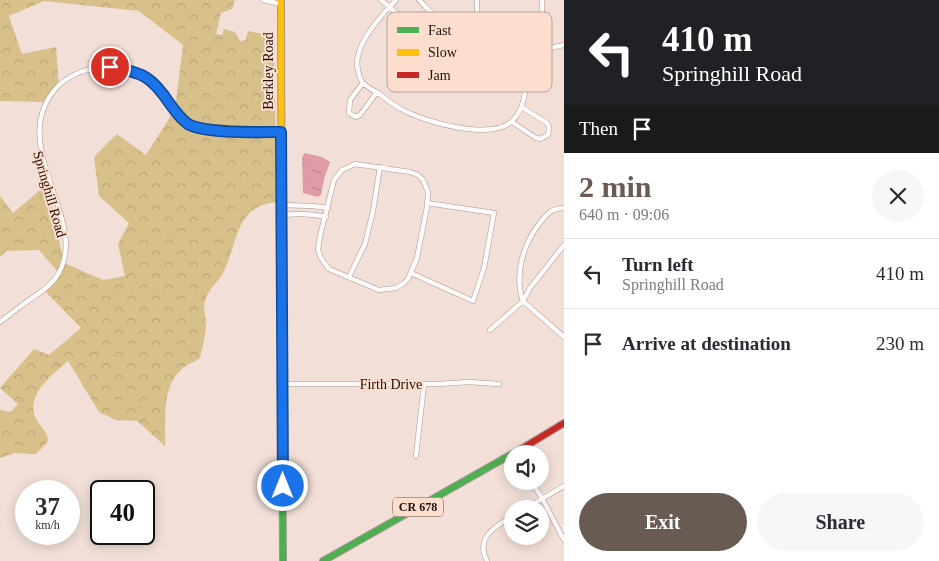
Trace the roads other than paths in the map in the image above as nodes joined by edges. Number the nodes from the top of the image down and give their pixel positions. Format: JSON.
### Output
{"nodes":[{"id":1,"x":262,"y":0,"type":"edge"},
{"id":2,"x":381,"y":0,"type":"edge"},
{"id":3,"x":396,"y":0,"type":"edge"},
{"id":4,"x":419,"y":0,"type":"edge"},
{"id":5,"x":281,"y":2,"type":"edge"},
{"id":6,"x":390,"y":7,"type":"junction"},
{"id":7,"x":396,"y":12,"type":"edge"},
{"id":8,"x":431,"y":12,"type":"edge"},
{"id":9,"x":363,"y":83,"type":"junction"},
{"id":10,"x":377,"y":92,"type":"junction"},
{"id":11,"x":525,"y":92,"type":"edge"},
{"id":12,"x":523,"y":108,"type":"junction"},
{"id":13,"x":512,"y":122,"type":"junction"},
{"id":14,"x":281,"y":132,"type":"junction"},
{"id":15,"x":380,"y":167,"type":"junction"},
{"id":16,"x":427,"y":203,"type":"junction"},
{"id":17,"x":282,"y":205,"type":"junction"},
{"id":18,"x":328,"y":208,"type":"junction"},
{"id":19,"x":564,"y":208,"type":"edge"},
{"id":20,"x":282,"y":215,"type":"junction"},
{"id":21,"x":326,"y":217,"type":"junction"},
{"id":22,"x":564,"y":245,"type":"edge"},
{"id":23,"x":411,"y":272,"type":"junction"},
{"id":24,"x":349,"y":277,"type":"junction"},
{"id":25,"x":523,"y":301,"type":"junction"},
{"id":26,"x":0,"y":322,"type":"edge"},
{"id":27,"x":490,"y":330,"type":"dead end"},
{"id":28,"x":564,"y":336,"type":"edge"},
{"id":29,"x":282,"y":384,"type":"junction"},
{"id":30,"x":424,"y":384,"type":"junction"},
{"id":31,"x":499,"y":384,"type":"dead end"},
{"id":32,"x":564,"y":423,"type":"edge"},
{"id":33,"x":528,"y":445,"type":"edge"},
{"id":34,"x":416,"y":456,"type":"dead end"},
{"id":35,"x":504,"y":459,"type":"edge"},
{"id":36,"x":564,"y":486,"type":"edge"},
{"id":37,"x":537,"y":490,"type":"edge"},
{"id":38,"x":542,"y":498,"type":"junction"},
{"id":39,"x":539,"y":500,"type":"edge"},
{"id":40,"x":504,"y":521,"type":"edge"},
{"id":41,"x":564,"y":540,"type":"edge"},
{"id":42,"x":283,"y":561,"type":"edge"},
{"id":43,"x":323,"y":561,"type":"edge"},
{"id":44,"x":487,"y":561,"type":"edge"}],
"edges":[{"from":1,"to":5,"type":"street"},
{"from":2,"to":6,"type":"street"},
{"from":3,"to":6,"type":"street"},
{"from":4,"to":8,"type":"street"},
{"from":5,"to":14,"type":"street","name":"Berkley Road"},
{"from":6,"to":7,"type":"street"},
{"from":6,"to":9,"type":"street"},
{"from":9,"to":10,"type":"street"},
{"from":9,"to":10,"type":"street"},
{"from":10,"to":13,"type":"street"},
{"from":11,"to":12,"type":"street"},
{"from":12,"to":13,"type":"street"},
{"from":12,"to":13,"type":"street"},
{"from":14,"to":17,"type":"street","name":"Berkley Road"},
{"from":14,"to":26,"type":"street","name":"Springhill Road"},
{"from":15,"to":16,"type":"street"},
{"from":15,"to":18,"type":"street"},
{"from":15,"to":24,"type":"street"},
{"from":16,"to":23,"type":"street"},
{"from":16,"to":23,"type":"street"},
{"from":17,"to":18,"type":"street"},
{"from":17,"to":20,"type":"street","name":"Berkley Road"},
{"from":18,"to":21,"type":"street"},
{"from":19,"to":25,"type":"street"},
{"from":20,"to":21,"type":"street"},
{"from":20,"to":29,"type":"street","name":"Berkley Road"},
{"from":21,"to":24,"type":"street"},
{"from":22,"to":25,"type":"street"},
{"from":23,"to":24,"type":"street"},
{"from":25,"to":27,"type":"street"},
{"from":25,"to":28,"type":"street"},
{"from":29,"to":30,"type":"street","name":"Firth Drive"},
{"from":29,"to":42,"type":"street","name":"Berkley Road"},
{"from":30,"to":31,"type":"street","name":"Firth Drive"},
{"from":30,"to":34,"type":"street"},
{"from":32,"to":33,"type":"street","number":"CR 678"},
{"from":35,"to":43,"type":"street","number":"CR 678"},
{"from":36,"to":38,"type":"street"},
{"from":37,"to":38,"type":"street"},
{"from":38,"to":39,"type":"street"},
{"from":38,"to":41,"type":"street"},
{"from":40,"to":44,"type":"street"}]}
